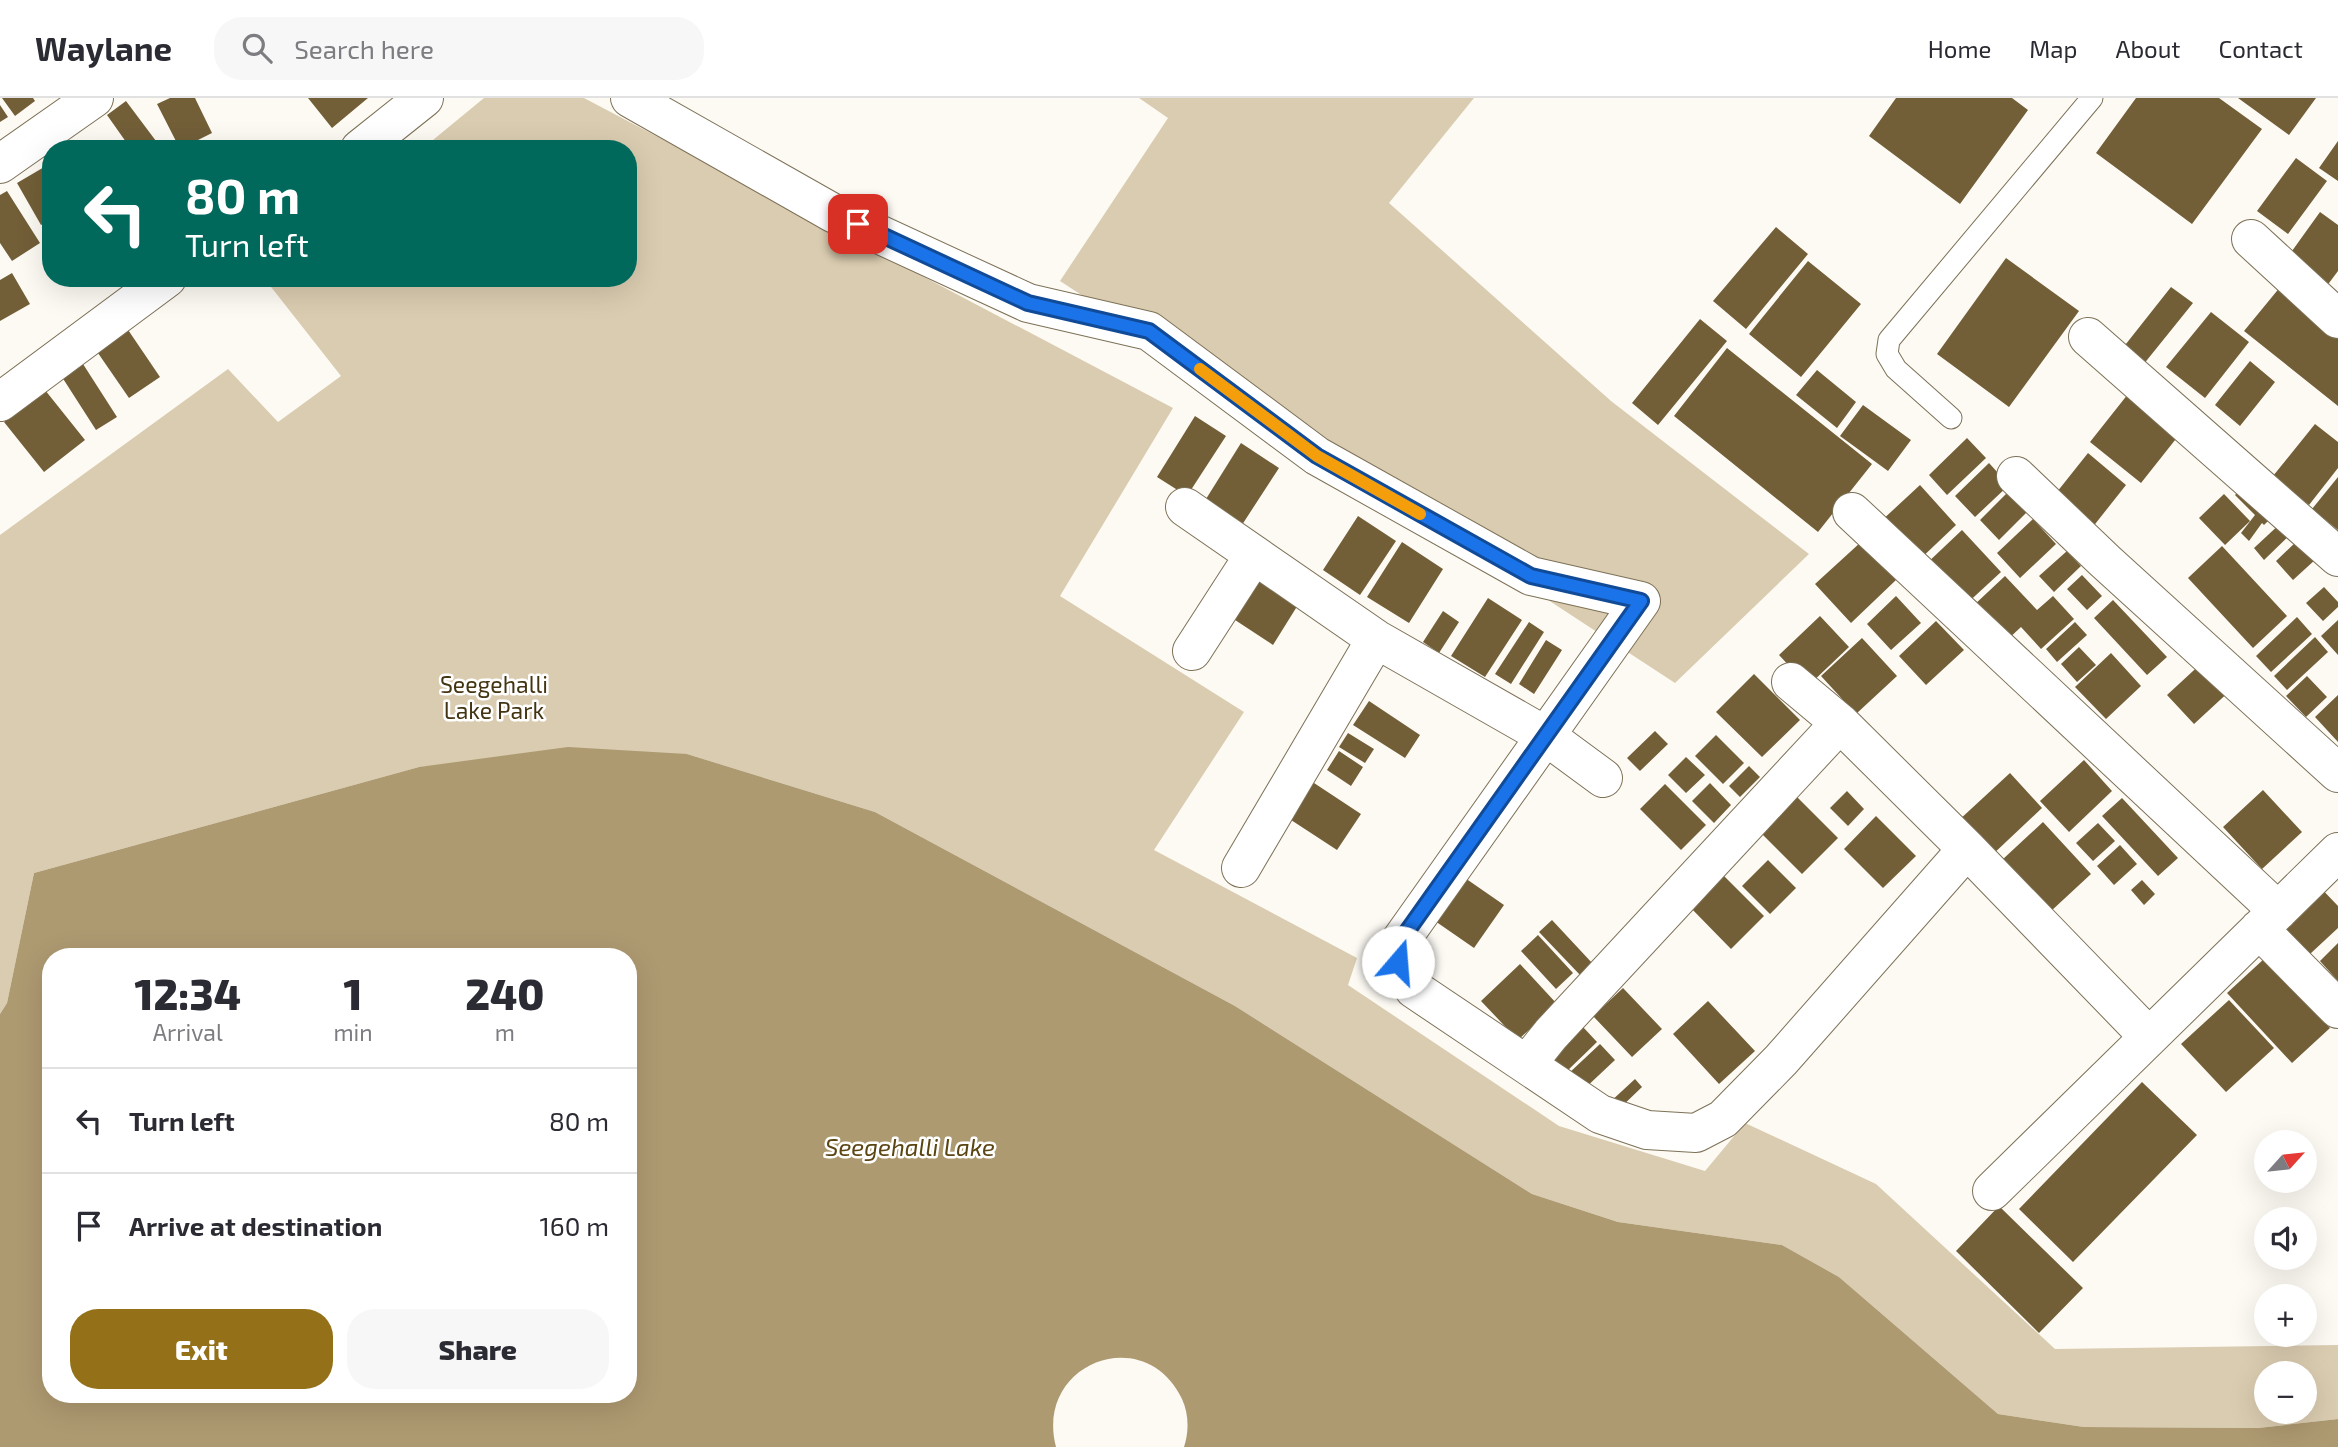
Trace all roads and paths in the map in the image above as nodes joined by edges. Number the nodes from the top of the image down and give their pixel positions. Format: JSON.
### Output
{"nodes":[{"id":1,"x":94,"y":98,"type":"edge"},
{"id":2,"x":424,"y":98,"type":"edge"},
{"id":3,"x":630,"y":98,"type":"edge"},
{"id":4,"x":2092,"y":98,"type":"edge"},
{"id":5,"x":371,"y":140,"type":"edge"},
{"id":6,"x":0,"y":164,"type":"edge"},
{"id":7,"x":2251,"y":239,"type":"dead end"},
{"id":8,"x":155,"y":287,"type":"edge"},
{"id":9,"x":2338,"y":319,"type":"edge"},
{"id":10,"x":2088,"y":337,"type":"dead end"},
{"id":11,"x":0,"y":402,"type":"edge"},
{"id":12,"x":1951,"y":418,"type":"dead end"},
{"id":13,"x":2016,"y":476,"type":"dead end"},
{"id":14,"x":1185,"y":507,"type":"dead end"},
{"id":15,"x":1852,"y":512,"type":"dead end"},
{"id":16,"x":1254,"y":555,"type":"junction"},
{"id":17,"x":2338,"y":557,"type":"edge"},
{"id":18,"x":1376,"y":639,"type":"junction"},
{"id":19,"x":1192,"y":651,"type":"dead end"},
{"id":20,"x":1791,"y":682,"type":"dead end"},
{"id":21,"x":1840,"y":723,"type":"junction"},
{"id":22,"x":1546,"y":736,"type":"junction"},
{"id":23,"x":2338,"y":774,"type":"edge"},
{"id":24,"x":1603,"y":778,"type":"dead end"},
{"id":25,"x":1967,"y":849,"type":"junction"},
{"id":26,"x":2338,"y":852,"type":"edge"},
{"id":27,"x":1241,"y":868,"type":"dead end"},
{"id":28,"x":2269,"y":920,"type":"junction"},
{"id":29,"x":2338,"y":1009,"type":"edge"},
{"id":30,"x":2149,"y":1037,"type":"junction"},
{"id":31,"x":1527,"y":1064,"type":"junction"},
{"id":32,"x":1992,"y":1191,"type":"dead end"}],
"edges":[{"from":1,"to":6,"type":"street"},
{"from":2,"to":5,"type":"street"},
{"from":3,"to":22,"type":"street"},
{"from":4,"to":12,"type":"lane"},
{"from":7,"to":9,"type":"street"},
{"from":8,"to":11,"type":"street"},
{"from":10,"to":17,"type":"street"},
{"from":13,"to":23,"type":"street"},
{"from":14,"to":16,"type":"street"},
{"from":15,"to":28,"type":"street"},
{"from":16,"to":18,"type":"street"},
{"from":16,"to":19,"type":"street"},
{"from":18,"to":22,"type":"street"},
{"from":18,"to":27,"type":"street"},
{"from":20,"to":21,"type":"street"},
{"from":21,"to":25,"type":"street"},
{"from":21,"to":31,"type":"street"},
{"from":22,"to":24,"type":"street"},
{"from":22,"to":31,"type":"street"},
{"from":25,"to":30,"type":"street"},
{"from":25,"to":31,"type":"street"},
{"from":26,"to":28,"type":"street"},
{"from":28,"to":29,"type":"street"},
{"from":28,"to":30,"type":"street"},
{"from":30,"to":32,"type":"street"}]}
